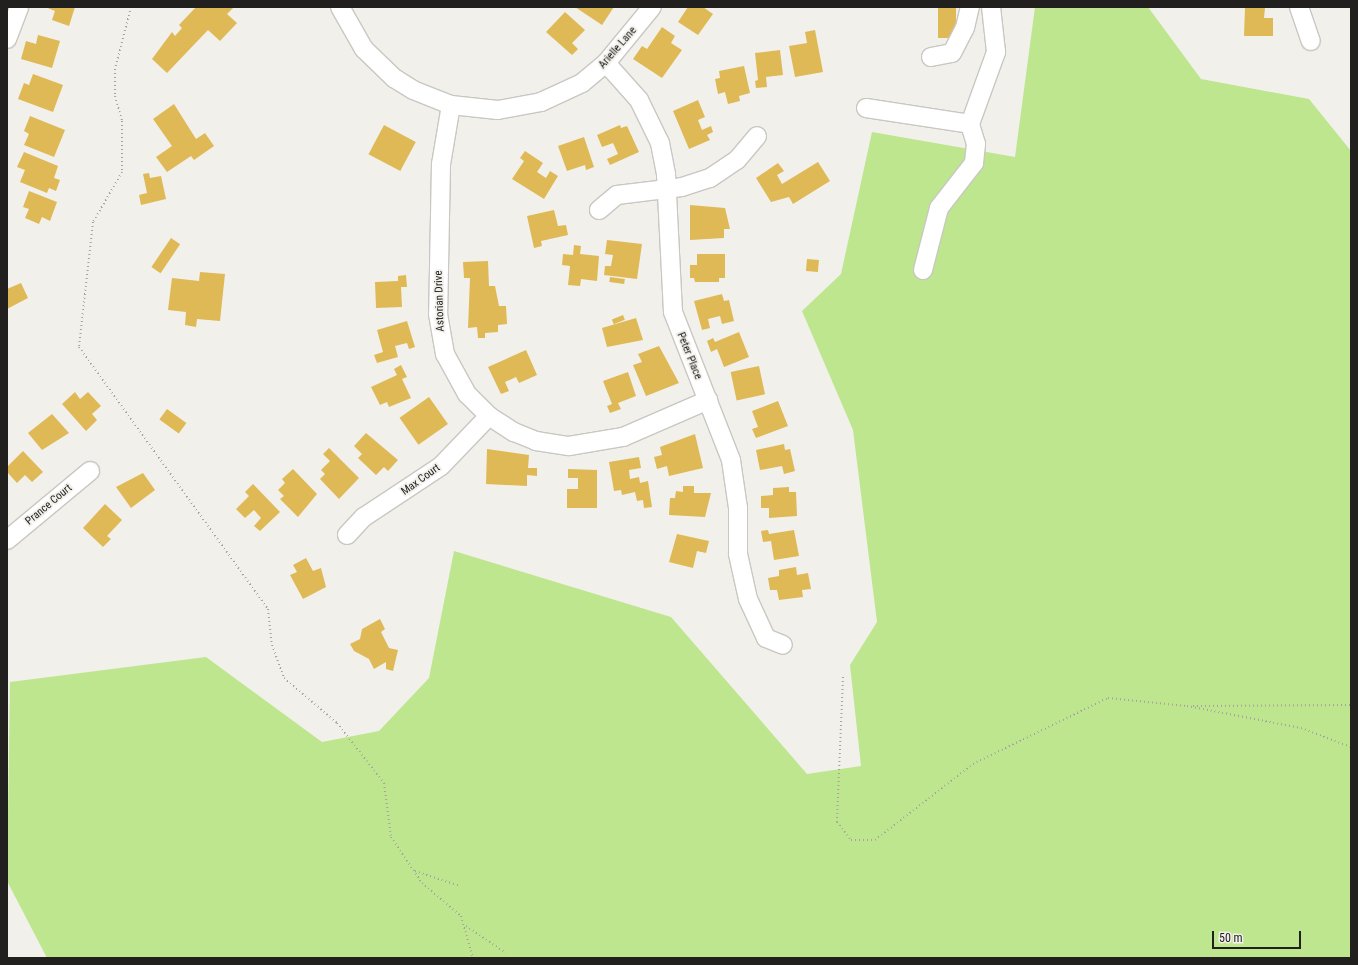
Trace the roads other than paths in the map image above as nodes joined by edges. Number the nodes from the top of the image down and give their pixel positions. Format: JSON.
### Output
{"nodes":[{"id":1,"x":19,"y":7,"type":"edge"},
{"id":2,"x":340,"y":7,"type":"edge"},
{"id":3,"x":652,"y":7,"type":"edge"},
{"id":4,"x":970,"y":7,"type":"edge"},
{"id":5,"x":991,"y":7,"type":"edge"},
{"id":6,"x":1299,"y":7,"type":"edge"},
{"id":7,"x":7,"y":39,"type":"edge"},
{"id":8,"x":1311,"y":41,"type":"dead end"},
{"id":9,"x":931,"y":57,"type":"dead end"},
{"id":10,"x":606,"y":63,"type":"junction"},
{"id":11,"x":451,"y":105,"type":"junction"},
{"id":12,"x":866,"y":108,"type":"dead end"},
{"id":13,"x":970,"y":124,"type":"junction"},
{"id":14,"x":757,"y":136,"type":"dead end"},
{"id":15,"x":667,"y":189,"type":"junction"},
{"id":16,"x":599,"y":210,"type":"dead end"},
{"id":17,"x":923,"y":270,"type":"dead end"},
{"id":18,"x":708,"y":400,"type":"junction"},
{"id":19,"x":489,"y":416,"type":"junction"},
{"id":20,"x":90,"y":471,"type":"dead end"},
{"id":21,"x":347,"y":535,"type":"dead end"},
{"id":22,"x":7,"y":540,"type":"edge"},
{"id":23,"x":783,"y":644,"type":"dead end"}],
"edges":[{"from":1,"to":7,"type":"street"},
{"from":2,"to":11,"type":"street","name":"Arielle Lane"},
{"from":3,"to":10,"type":"street","name":"Arielle Lane"},
{"from":4,"to":9,"type":"street"},
{"from":5,"to":13,"type":"street"},
{"from":6,"to":8,"type":"street"},
{"from":10,"to":11,"type":"street","name":"Arielle Lane"},
{"from":10,"to":15,"type":"street","name":"Peter Place"},
{"from":11,"to":19,"type":"street","name":"Astorian Drive"},
{"from":12,"to":13,"type":"street"},
{"from":13,"to":17,"type":"street"},
{"from":14,"to":15,"type":"street"},
{"from":15,"to":16,"type":"street"},
{"from":15,"to":18,"type":"street","name":"Peter Place"},
{"from":18,"to":19,"type":"street","name":"Astorian Drive"},
{"from":18,"to":23,"type":"street","name":"Peter Place"},
{"from":19,"to":21,"type":"street","name":"Max Court"},
{"from":20,"to":22,"type":"street","name":"Prance Court"}]}
